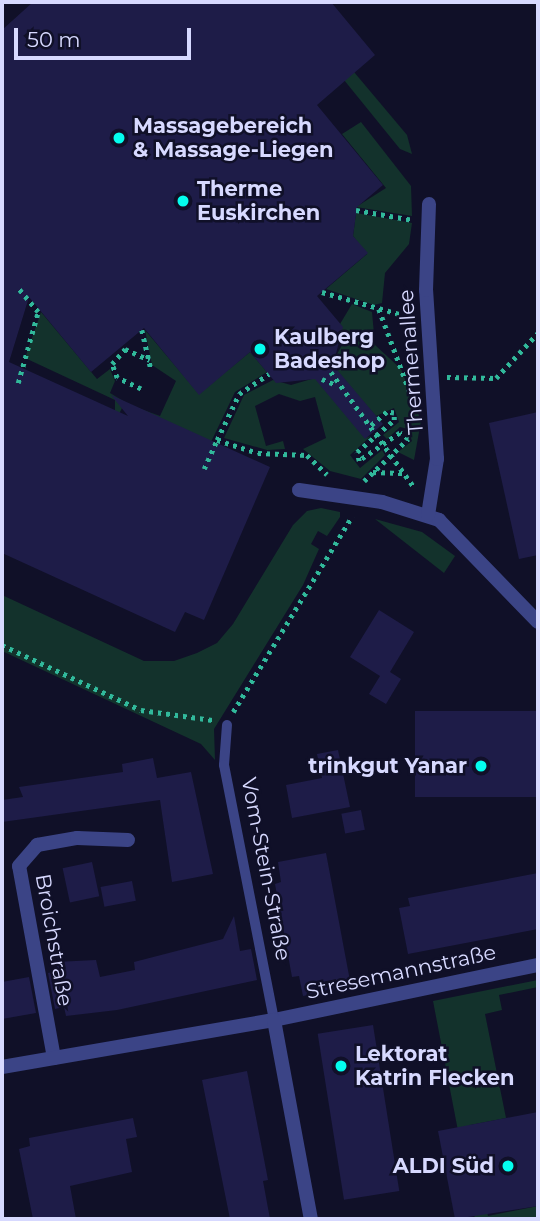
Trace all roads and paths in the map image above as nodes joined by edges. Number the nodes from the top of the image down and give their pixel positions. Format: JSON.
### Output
{"nodes":[{"id":1,"x":429,"y":204,"type":"dead end"},
{"id":2,"x":356,"y":210,"type":"dead end"},
{"id":3,"x":428,"y":222,"type":"junction"},
{"id":4,"x":19,"y":289,"type":"dead end"},
{"id":5,"x":321,"y":292,"type":"dead end"},
{"id":6,"x":379,"y":309,"type":"junction"},
{"id":7,"x":428,"y":321,"type":"junction"},
{"id":8,"x":142,"y":330,"type":"dead end"},
{"id":9,"x":538,"y":333,"type":"edge"},
{"id":10,"x":150,"y":360,"type":"junction"},
{"id":11,"x":150,"y":369,"type":"dead end"},
{"id":12,"x":331,"y":372,"type":"dead end"},
{"id":13,"x":269,"y":374,"type":"dead end"},
{"id":14,"x":432,"y":377,"type":"junction"},
{"id":15,"x":322,"y":379,"type":"dead end"},
{"id":16,"x":18,"y":383,"type":"dead end"},
{"id":17,"x":335,"y":385,"type":"junction"},
{"id":18,"x":141,"y":389,"type":"dead end"},
{"id":19,"x":417,"y":412,"type":"dead end"},
{"id":20,"x":370,"y":427,"type":"junction"},
{"id":21,"x":377,"y":436,"type":"junction"},
{"id":22,"x":217,"y":440,"type":"junction"},
{"id":23,"x":384,"y":444,"type":"junction"},
{"id":24,"x":392,"y":454,"type":"junction"},
{"id":25,"x":401,"y":465,"type":"dead end"},
{"id":26,"x":204,"y":469,"type":"dead end"},
{"id":27,"x":373,"y":472,"type":"junction"},
{"id":28,"x":407,"y":473,"type":"dead end"},
{"id":29,"x":419,"y":474,"type":"dead end"},
{"id":30,"x":335,"y":478,"type":"dead end"},
{"id":31,"x":354,"y":482,"type":"dead end"},
{"id":32,"x":372,"y":486,"type":"dead end"},
{"id":33,"x":405,"y":486,"type":"dead end"},
{"id":34,"x":299,"y":490,"type":"dead end"},
{"id":35,"x":361,"y":491,"type":"junction"},
{"id":36,"x":428,"y":515,"type":"junction"},
{"id":37,"x":538,"y":622,"type":"edge"},
{"id":38,"x":2,"y":645,"type":"edge"},
{"id":39,"x":227,"y":725,"type":"junction"},
{"id":40,"x":128,"y":840,"type":"dead end"},
{"id":41,"x":538,"y":965,"type":"edge"},
{"id":42,"x":274,"y":1020,"type":"junction"},
{"id":43,"x":54,"y":1058,"type":"junction"},
{"id":44,"x":2,"y":1067,"type":"edge"},
{"id":45,"x":311,"y":1219,"type":"edge"}],
"edges":[{"from":1,"to":3,"type":"street","name":"Thermenallee"},
{"from":2,"to":3,"type":"path"},
{"from":3,"to":7,"type":"street","name":"Thermenallee"},
{"from":4,"to":16,"type":"path"},
{"from":5,"to":6,"type":"path"},
{"from":6,"to":7,"type":"path"},
{"from":6,"to":19,"type":"path"},
{"from":7,"to":14,"type":"street","name":"Thermenallee"},
{"from":8,"to":10,"type":"path"},
{"from":9,"to":14,"type":"path"},
{"from":10,"to":11,"type":"path"},
{"from":10,"to":18,"type":"path"},
{"from":12,"to":17,"type":"path"},
{"from":13,"to":22,"type":"path"},
{"from":14,"to":36,"type":"street","name":"Thermenallee"},
{"from":15,"to":17,"type":"path"},
{"from":17,"to":20,"type":"path"},
{"from":20,"to":21,"type":"path"},
{"from":20,"to":21,"type":"path"},
{"from":21,"to":23,"type":"path"},
{"from":21,"to":23,"type":"path"},
{"from":22,"to":26,"type":"path"},
{"from":22,"to":30,"type":"path"},
{"from":23,"to":24,"type":"path"},
{"from":23,"to":24,"type":"path"},
{"from":24,"to":25,"type":"path"},
{"from":24,"to":27,"type":"path"},
{"from":27,"to":28,"type":"path"},
{"from":27,"to":35,"type":"path"},
{"from":29,"to":33,"type":"path"},
{"from":31,"to":35,"type":"path"},
{"from":32,"to":35,"type":"path"},
{"from":34,"to":35,"type":"street"},
{"from":35,"to":36,"type":"street"},
{"from":35,"to":39,"type":"path"},
{"from":36,"to":37,"type":"street"},
{"from":38,"to":39,"type":"path"},
{"from":39,"to":42,"type":"lane","name":"Vom-Stein-Straße"},
{"from":40,"to":43,"type":"street","name":"Broichstraße"},
{"from":41,"to":42,"type":"street","name":"Stresemannstraße"},
{"from":42,"to":43,"type":"street"},
{"from":42,"to":45,"type":"street","name":"Vom-Stein-Straße"},
{"from":43,"to":44,"type":"street"}]}
